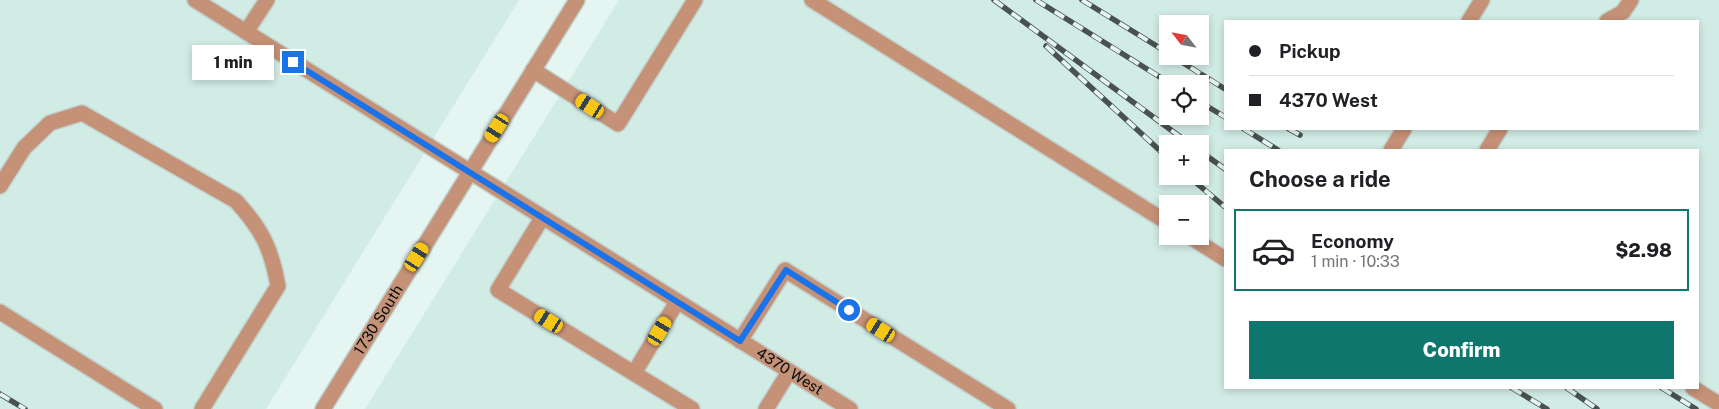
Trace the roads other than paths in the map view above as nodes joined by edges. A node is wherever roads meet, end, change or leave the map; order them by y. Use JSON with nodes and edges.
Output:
{"nodes":[{"id":1,"x":195,"y":0,"type":"edge"},
{"id":2,"x":267,"y":0,"type":"edge"},
{"id":3,"x":577,"y":0,"type":"edge"},
{"id":4,"x":695,"y":0,"type":"edge"},
{"id":5,"x":812,"y":0,"type":"edge"},
{"id":6,"x":1482,"y":0,"type":"edge"},
{"id":7,"x":1630,"y":0,"type":"edge"},
{"id":8,"x":1470,"y":20,"type":"edge"},
{"id":9,"x":1609,"y":20,"type":"edge"},
{"id":10,"x":246,"y":32,"type":"junction"},
{"id":11,"x":533,"y":70,"type":"junction"},
{"id":12,"x":1403,"y":130,"type":"edge"},
{"id":13,"x":1499,"y":130,"type":"edge"},
{"id":14,"x":1392,"y":149,"type":"edge"},
{"id":15,"x":1488,"y":149,"type":"edge"},
{"id":16,"x":469,"y":173,"type":"junction"},
{"id":17,"x":0,"y":186,"type":"edge"},
{"id":18,"x":1159,"y":217,"type":"edge"},
{"id":19,"x":542,"y":218,"type":"junction"},
{"id":20,"x":1203,"y":245,"type":"edge"},
{"id":21,"x":1224,"y":258,"type":"edge"},
{"id":22,"x":677,"y":302,"type":"junction"},
{"id":23,"x":0,"y":312,"type":"edge"},
{"id":24,"x":740,"y":341,"type":"junction"},
{"id":25,"x":789,"y":372,"type":"junction"},
{"id":26,"x":634,"y":373,"type":"junction"},
{"id":27,"x":1695,"y":389,"type":"edge"},
{"id":28,"x":1719,"y":404,"type":"edge"},
{"id":29,"x":155,"y":409,"type":"edge"},
{"id":30,"x":202,"y":409,"type":"edge"},
{"id":31,"x":323,"y":409,"type":"edge"},
{"id":32,"x":692,"y":409,"type":"edge"},
{"id":33,"x":766,"y":409,"type":"edge"},
{"id":34,"x":850,"y":409,"type":"edge"},
{"id":35,"x":1008,"y":409,"type":"edge"}],
"edges":[{"from":1,"to":10,"type":"street","name":"4370 West"},
{"from":2,"to":10,"type":"street"},
{"from":3,"to":11,"type":"street","name":"1730 South"},
{"from":4,"to":11,"type":"street"},
{"from":5,"to":18,"type":"street"},
{"from":6,"to":8,"type":"street"},
{"from":7,"to":9,"type":"street"},
{"from":10,"to":16,"type":"street","name":"4370 West"},
{"from":11,"to":16,"type":"street","name":"1730 South"},
{"from":12,"to":14,"type":"street"},
{"from":13,"to":15,"type":"street"},
{"from":16,"to":19,"type":"street","name":"4370 West"},
{"from":16,"to":31,"type":"street","name":"1730 South"},
{"from":17,"to":30,"type":"street"},
{"from":19,"to":22,"type":"street","name":"4370 West"},
{"from":19,"to":26,"type":"street"},
{"from":20,"to":21,"type":"street"},
{"from":22,"to":24,"type":"street","name":"4370 West"},
{"from":22,"to":26,"type":"street"},
{"from":23,"to":29,"type":"street"},
{"from":24,"to":25,"type":"street","name":"4370 West"},
{"from":24,"to":35,"type":"street"},
{"from":25,"to":33,"type":"street"},
{"from":25,"to":34,"type":"street","name":"4370 West"},
{"from":26,"to":32,"type":"street"},
{"from":27,"to":28,"type":"street"}]}
